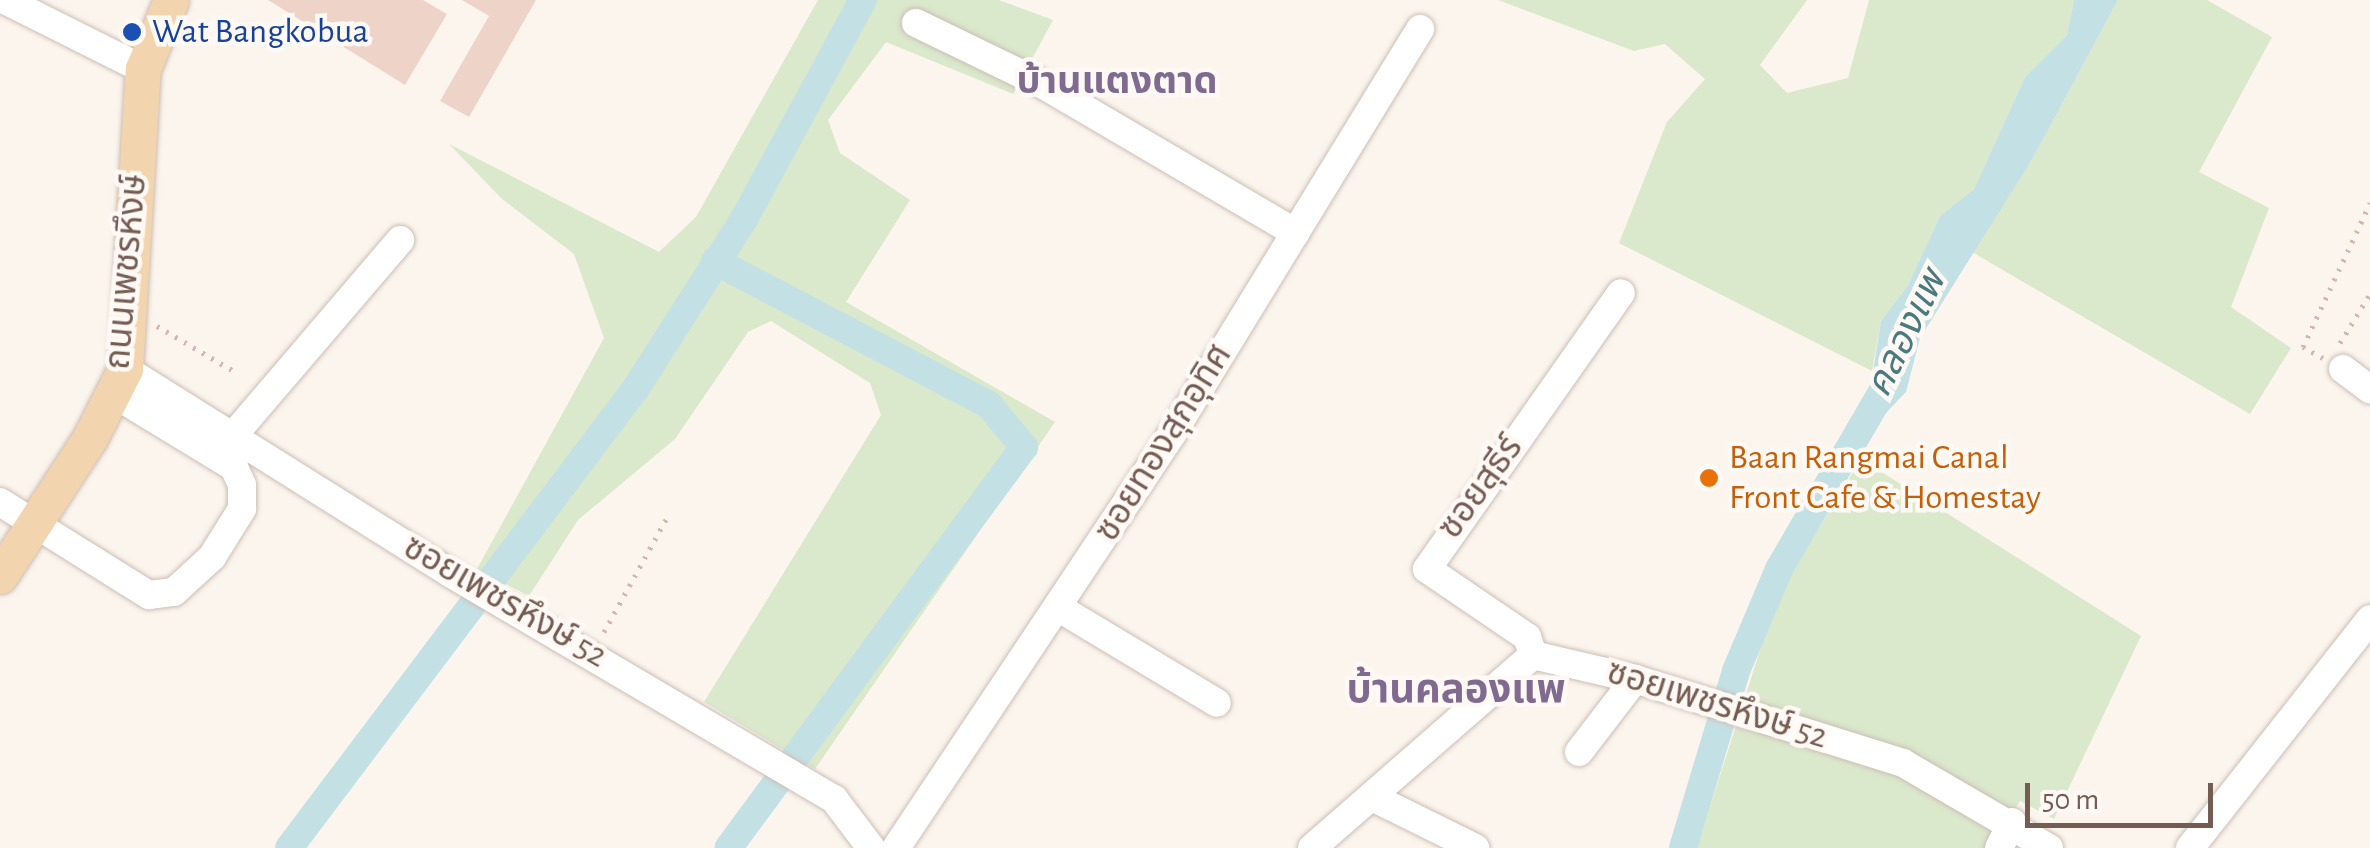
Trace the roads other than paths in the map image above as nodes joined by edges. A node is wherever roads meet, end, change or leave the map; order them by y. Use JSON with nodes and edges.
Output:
{"nodes":[{"id":1,"x":5,"y":0,"type":"edge"},
{"id":2,"x":171,"y":0,"type":"edge"},
{"id":3,"x":916,"y":23,"type":"dead end"},
{"id":4,"x":1420,"y":29,"type":"dead end"},
{"id":5,"x":142,"y":69,"type":"junction"},
{"id":6,"x":1296,"y":232,"type":"junction"},
{"id":7,"x":400,"y":240,"type":"dead end"},
{"id":8,"x":1620,"y":294,"type":"dead end"},
{"id":9,"x":2343,"y":370,"type":"road end"},
{"id":10,"x":120,"y":382,"type":"junction"},
{"id":11,"x":2370,"y":389,"type":"edge"},
{"id":12,"x":232,"y":437,"type":"junction"},
{"id":13,"x":0,"y":502,"type":"edge"},
{"id":14,"x":34,"y":524,"type":"junction"},
{"id":15,"x":0,"y":576,"type":"edge"},
{"id":16,"x":1059,"y":608,"type":"junction"},
{"id":17,"x":2370,"y":619,"type":"edge"},
{"id":18,"x":1533,"y":655,"type":"junction"},
{"id":19,"x":1635,"y":678,"type":"junction"},
{"id":20,"x":1217,"y":703,"type":"dead end"},
{"id":21,"x":1578,"y":752,"type":"dead end"},
{"id":22,"x":1374,"y":798,"type":"junction"},
{"id":23,"x":2012,"y":822,"type":"junction"},
{"id":24,"x":871,"y":848,"type":"edge"},
{"id":25,"x":896,"y":848,"type":"edge"},
{"id":26,"x":1312,"y":848,"type":"edge"},
{"id":27,"x":1474,"y":848,"type":"edge"},
{"id":28,"x":1999,"y":848,"type":"edge"},
{"id":29,"x":2049,"y":848,"type":"edge"},
{"id":30,"x":2190,"y":848,"type":"edge"}],
"edges":[{"from":1,"to":5,"type":"street"},
{"from":2,"to":5,"type":"main road","name":"ถนนเพชรหึงษ์"},
{"from":3,"to":6,"type":"street"},
{"from":4,"to":6,"type":"street","name":"ซอยทองสุกอุทิศ"},
{"from":5,"to":10,"type":"main road","name":"ถนนเพชรหึงษ์"},
{"from":6,"to":16,"type":"street","name":"ซอยทองสุกอุทิศ"},
{"from":7,"to":12,"type":"street"},
{"from":8,"to":18,"type":"street","name":"ซอยสุธีร์"},
{"from":9,"to":11,"type":"street"},
{"from":10,"to":12,"type":"street","name":"ซอยเพชรหึงษ์ 52"},
{"from":10,"to":14,"type":"main road","name":"ถนนเพชรหึงษ์"},
{"from":10,"to":14,"type":"street"},
{"from":12,"to":24,"type":"street","name":"ซอยเพชรหึงษ์ 52"},
{"from":13,"to":14,"type":"street"},
{"from":14,"to":15,"type":"main road","name":"ถนนเพชรหึงษ์"},
{"from":16,"to":20,"type":"street"},
{"from":16,"to":25,"type":"street","name":"ซอยทองสุกอุทิศ"},
{"from":17,"to":30,"type":"street"},
{"from":18,"to":19,"type":"street","name":"ซอยเพชรหึงษ์ 52"},
{"from":18,"to":22,"type":"street"},
{"from":19,"to":21,"type":"street"},
{"from":19,"to":23,"type":"street","name":"ซอยเพชรหึงษ์ 52"},
{"from":22,"to":26,"type":"street"},
{"from":22,"to":27,"type":"street"},
{"from":23,"to":28,"type":"street"},
{"from":23,"to":29,"type":"street","name":"ซอยเพชรหึงษ์ 52"}]}
